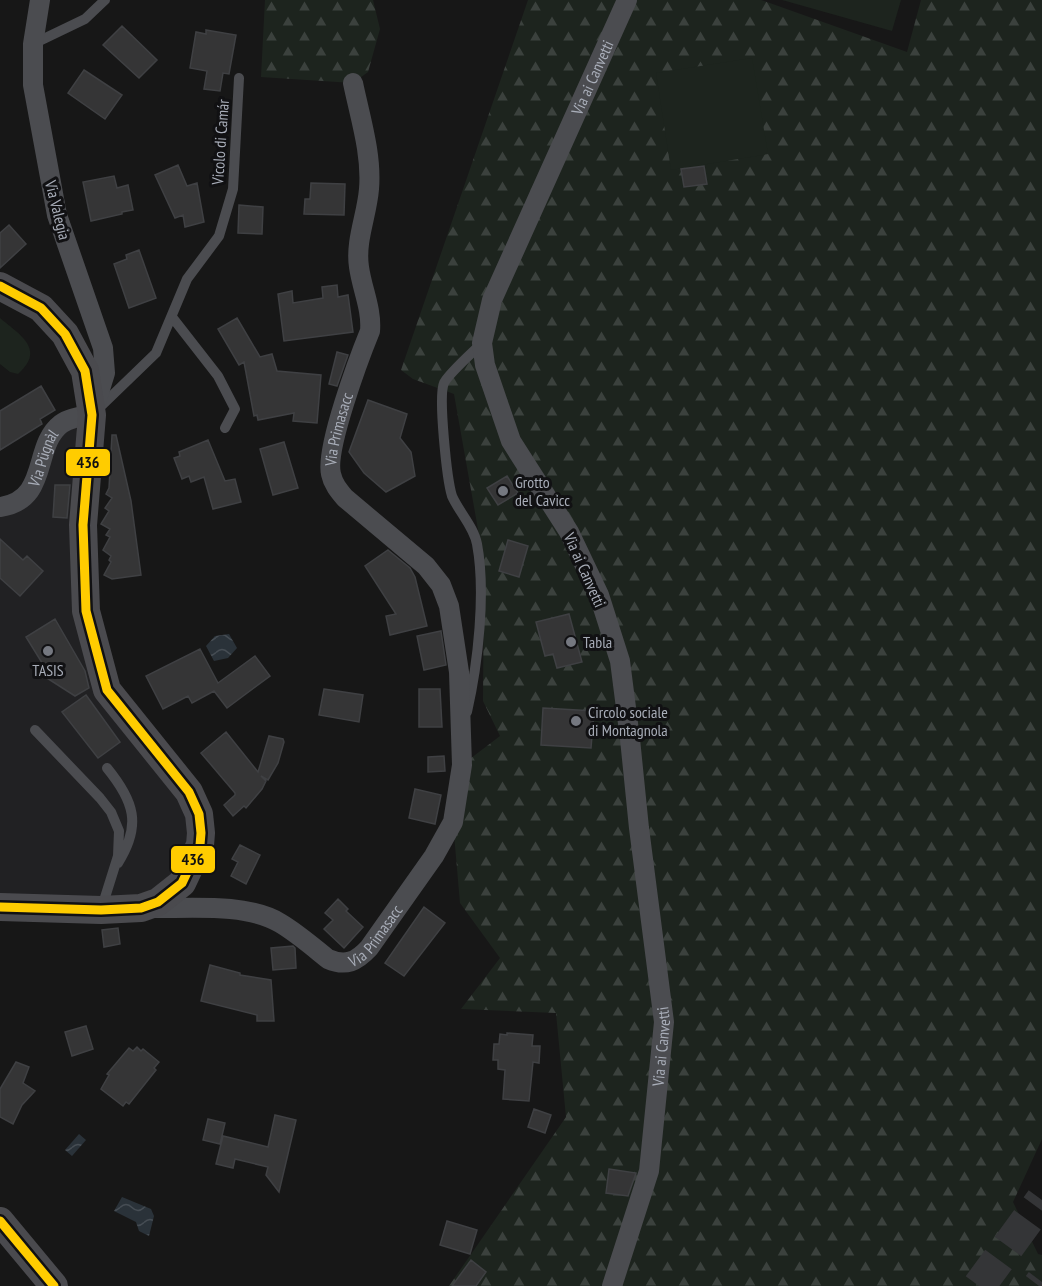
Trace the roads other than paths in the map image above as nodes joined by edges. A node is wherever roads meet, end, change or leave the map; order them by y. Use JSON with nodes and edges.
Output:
{"nodes":[{"id":1,"x":40,"y":0,"type":"edge"},
{"id":2,"x":105,"y":0,"type":"edge"},
{"id":3,"x":627,"y":0,"type":"edge"},
{"id":4,"x":33,"y":44,"type":"junction"},
{"id":5,"x":239,"y":78,"type":"dead end"},
{"id":6,"x":353,"y":84,"type":"dead end"},
{"id":7,"x":0,"y":286,"type":"edge"},
{"id":8,"x":172,"y":317,"type":"junction"},
{"id":9,"x":482,"y":343,"type":"junction"},
{"id":10,"x":92,"y":415,"type":"junction"},
{"id":11,"x":225,"y":428,"type":"dead end"},
{"id":12,"x":0,"y":507,"type":"edge"},
{"id":13,"x":35,"y":730,"type":"dead end"},
{"id":14,"x":462,"y":733,"type":"junction"},
{"id":15,"x":107,"y":768,"type":"dead end"},
{"id":16,"x":113,"y":871,"type":"junction"},
{"id":17,"x":0,"y":907,"type":"edge"},
{"id":18,"x":141,"y":908,"type":"junction"},
{"id":19,"x":100,"y":910,"type":"junction"},
{"id":20,"x":0,"y":1221,"type":"edge"},
{"id":21,"x":52,"y":1285,"type":"edge"},
{"id":22,"x":612,"y":1286,"type":"edge"}],
"edges":[{"from":1,"to":4,"type":"street","name":"Via Valegia"},
{"from":2,"to":4,"type":"lane"},
{"from":3,"to":9,"type":"street","name":"Via ai Canvetti"},
{"from":4,"to":10,"type":"street","name":"Via Valegia"},
{"from":5,"to":8,"type":"lane","name":"Vicolo di Camár"},
{"from":6,"to":14,"type":"street","name":"Via Primasacc"},
{"from":7,"to":10,"type":"street"},
{"from":8,"to":10,"type":"lane","name":"Vicolo di Camár"},
{"from":8,"to":11,"type":"lane"},
{"from":9,"to":14,"type":"lane","name":"Via Primasacc"},
{"from":9,"to":22,"type":"street","name":"Via ai Canvetti"},
{"from":10,"to":12,"type":"street","name":"Via Pügnàl"},
{"from":10,"to":18,"type":"street"},
{"from":13,"to":16,"type":"lane"},
{"from":14,"to":18,"type":"street","name":"Via Primasacc"},
{"from":15,"to":16,"type":"lane"},
{"from":16,"to":19,"type":"lane"},
{"from":17,"to":19,"type":"street"},
{"from":18,"to":19,"type":"street"},
{"from":20,"to":21,"type":"street"}]}
